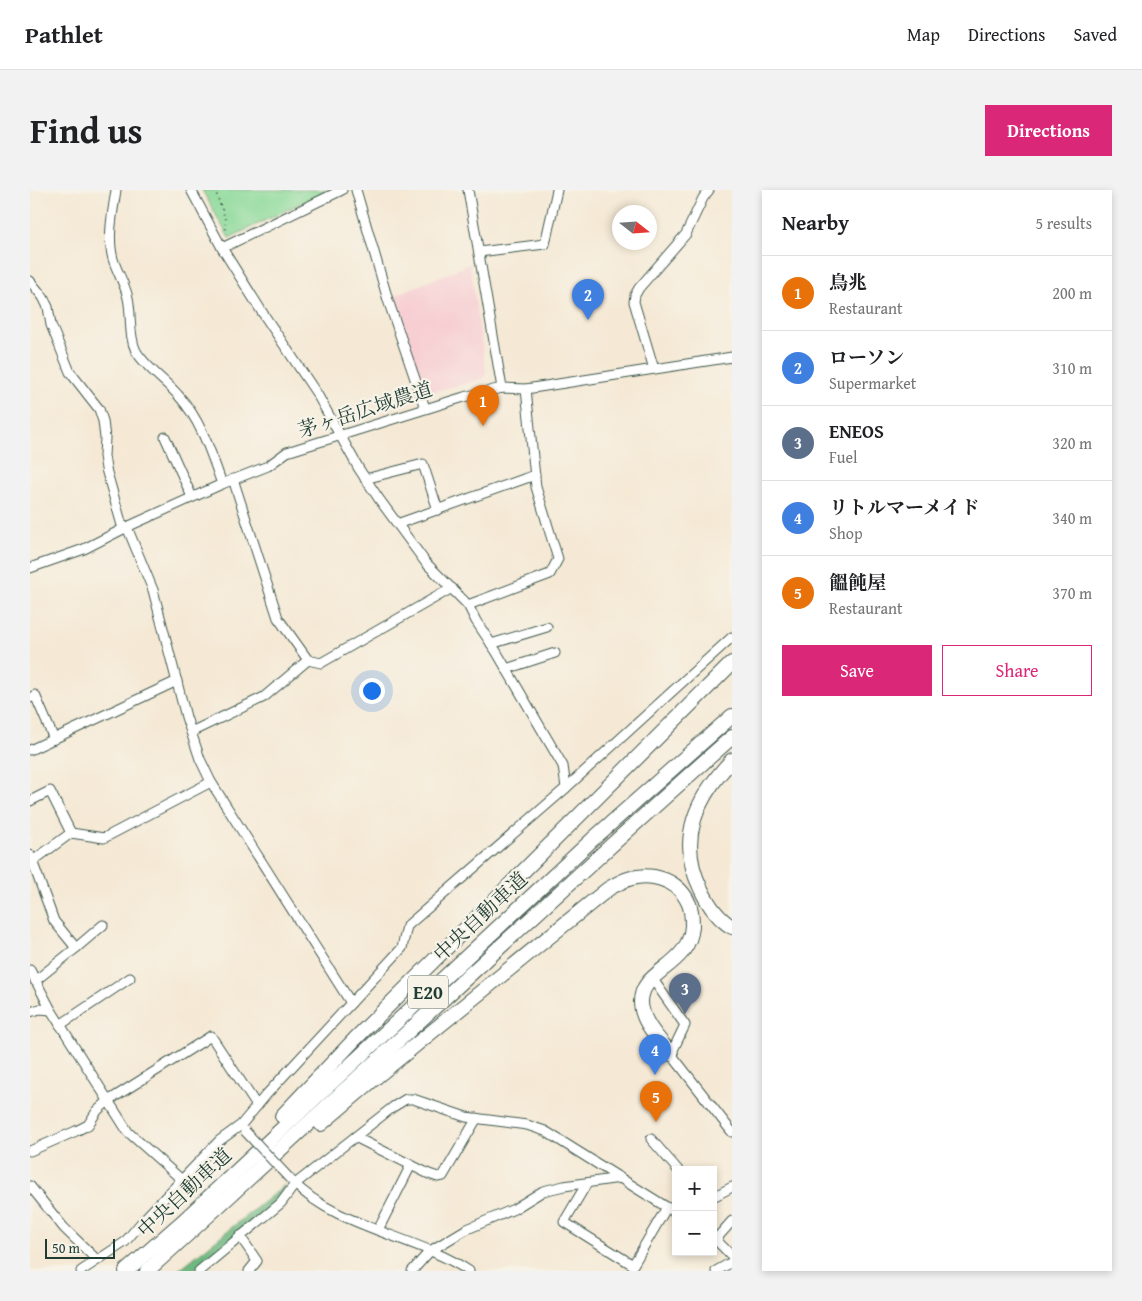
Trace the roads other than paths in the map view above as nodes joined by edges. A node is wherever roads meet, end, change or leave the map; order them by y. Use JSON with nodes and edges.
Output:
{"nodes":[{"id":1,"x":116,"y":190,"type":"edge"},
{"id":2,"x":191,"y":190,"type":"edge"},
{"id":3,"x":342,"y":190,"type":"edge"},
{"id":4,"x":356,"y":190,"type":"edge"},
{"id":5,"x":468,"y":190,"type":"edge"},
{"id":6,"x":557,"y":190,"type":"edge"},
{"id":7,"x":709,"y":190,"type":"edge"},
{"id":8,"x":222,"y":248,"type":"junction"},
{"id":9,"x":479,"y":252,"type":"junction"},
{"id":10,"x":30,"y":281,"type":"edge"},
{"id":11,"x":732,"y":357,"type":"edge"},
{"id":12,"x":654,"y":369,"type":"junction"},
{"id":13,"x":502,"y":388,"type":"junction"},
{"id":14,"x":526,"y":389,"type":"junction"},
{"id":15,"x":424,"y":408,"type":"junction"},
{"id":16,"x":341,"y":436,"type":"junction"},
{"id":17,"x":165,"y":437,"type":"dead end"},
{"id":18,"x":535,"y":475,"type":"junction"},
{"id":19,"x":233,"y":479,"type":"junction"},
{"id":20,"x":365,"y":479,"type":"junction"},
{"id":21,"x":222,"y":484,"type":"junction"},
{"id":22,"x":192,"y":497,"type":"junction"},
{"id":23,"x":438,"y":510,"type":"junction"},
{"id":24,"x":397,"y":524,"type":"junction"},
{"id":25,"x":125,"y":528,"type":"junction"},
{"id":26,"x":30,"y":568,"type":"edge"},
{"id":27,"x":452,"y":588,"type":"junction"},
{"id":28,"x":468,"y":605,"type":"junction"},
{"id":29,"x":546,"y":627,"type":"dead end"},
{"id":30,"x":732,"y":637,"type":"edge"},
{"id":31,"x":491,"y":644,"type":"junction"},
{"id":32,"x":555,"y":653,"type":"dead end"},
{"id":33,"x":308,"y":660,"type":"junction"},
{"id":34,"x":732,"y":663,"type":"edge"},
{"id":35,"x":506,"y":669,"type":"junction"},
{"id":36,"x":177,"y":681,"type":"junction"},
{"id":37,"x":30,"y":698,"type":"edge"},
{"id":38,"x":732,"y":716,"type":"edge"},
{"id":39,"x":191,"y":732,"type":"junction"},
{"id":40,"x":732,"y":737,"type":"edge"},
{"id":41,"x":54,"y":739,"type":"junction"},
{"id":42,"x":30,"y":750,"type":"edge"},
{"id":43,"x":732,"y":760,"type":"edge"},
{"id":44,"x":211,"y":782,"type":"junction"},
{"id":45,"x":566,"y":788,"type":"junction"},
{"id":46,"x":30,"y":801,"type":"edge"},
{"id":47,"x":71,"y":833,"type":"junction"},
{"id":48,"x":31,"y":860,"type":"edge"},
{"id":49,"x":103,"y":924,"type":"dead end"},
{"id":50,"x":732,"y":927,"type":"edge"},
{"id":51,"x":76,"y":948,"type":"junction"},
{"id":52,"x":30,"y":970,"type":"edge"},
{"id":53,"x":130,"y":978,"type":"dead end"},
{"id":54,"x":652,"y":978,"type":"junction"},
{"id":55,"x":35,"y":981,"type":"junction"},
{"id":56,"x":351,"y":1003,"type":"junction"},
{"id":57,"x":50,"y":1010,"type":"junction"},
{"id":58,"x":30,"y":1012,"type":"edge"},
{"id":59,"x":60,"y":1025,"type":"junction"},
{"id":60,"x":671,"y":1054,"type":"junction"},
{"id":61,"x":108,"y":1101,"type":"junction"},
{"id":62,"x":256,"y":1106,"type":"junction"},
{"id":63,"x":478,"y":1118,"type":"junction"},
{"id":64,"x":243,"y":1128,"type":"junction"},
{"id":65,"x":732,"y":1132,"type":"edge"},
{"id":66,"x":356,"y":1137,"type":"junction"},
{"id":67,"x":651,"y":1139,"type":"dead end"},
{"id":68,"x":30,"y":1151,"type":"edge"},
{"id":69,"x":411,"y":1165,"type":"junction"},
{"id":70,"x":675,"y":1166,"type":"edge"},
{"id":71,"x":620,"y":1178,"type":"junction"},
{"id":72,"x":182,"y":1180,"type":"junction"},
{"id":73,"x":293,"y":1182,"type":"junction"},
{"id":74,"x":587,"y":1183,"type":"junction"},
{"id":75,"x":30,"y":1186,"type":"edge"},
{"id":76,"x":732,"y":1187,"type":"edge"},
{"id":77,"x":717,"y":1195,"type":"edge"},
{"id":78,"x":225,"y":1201,"type":"junction"},
{"id":79,"x":667,"y":1207,"type":"junction"},
{"id":80,"x":673,"y":1211,"type":"edge"},
{"id":81,"x":732,"y":1220,"type":"edge"},
{"id":82,"x":182,"y":1222,"type":"junction"},
{"id":83,"x":378,"y":1230,"type":"junction"},
{"id":84,"x":717,"y":1235,"type":"edge"},
{"id":85,"x":240,"y":1236,"type":"junction"},
{"id":86,"x":717,"y":1241,"type":"edge"},
{"id":87,"x":430,"y":1251,"type":"junction"},
{"id":88,"x":732,"y":1256,"type":"edge"},
{"id":89,"x":97,"y":1260,"type":"junction"},
{"id":90,"x":732,"y":1262,"type":"edge"},
{"id":91,"x":81,"y":1271,"type":"edge"},
{"id":92,"x":126,"y":1271,"type":"edge"},
{"id":93,"x":147,"y":1271,"type":"edge"},
{"id":94,"x":198,"y":1271,"type":"edge"},
{"id":95,"x":249,"y":1271,"type":"edge"},
{"id":96,"x":412,"y":1271,"type":"edge"},
{"id":97,"x":469,"y":1271,"type":"edge"},
{"id":98,"x":716,"y":1271,"type":"edge"}],
"edges":[{"from":1,"to":21,"type":"street"},
{"from":2,"to":8,"type":"street"},
{"from":3,"to":8,"type":"street"},
{"from":4,"to":15,"type":"street"},
{"from":5,"to":9,"type":"street"},
{"from":6,"to":9,"type":"street"},
{"from":7,"to":12,"type":"street"},
{"from":8,"to":16,"type":"street"},
{"from":9,"to":13,"type":"street"},
{"from":10,"to":25,"type":"street"},
{"from":11,"to":12,"type":"street","name":"茅ヶ岳広域農道"},
{"from":12,"to":14,"type":"street","name":"茅ヶ岳広域農道"},
{"from":13,"to":14,"type":"street","name":"茅ヶ岳広域農道"},
{"from":13,"to":15,"type":"street","name":"茅ヶ岳広域農道"},
{"from":14,"to":18,"type":"street"},
{"from":15,"to":16,"type":"street","name":"茅ヶ岳広域農道"},
{"from":16,"to":19,"type":"street","name":"茅ヶ岳広域農道"},
{"from":16,"to":20,"type":"street"},
{"from":17,"to":22,"type":"street"},
{"from":18,"to":23,"type":"street"},
{"from":18,"to":28,"type":"street"},
{"from":19,"to":21,"type":"street","name":"茅ヶ岳広域農道"},
{"from":19,"to":33,"type":"street"},
{"from":20,"to":23,"type":"street"},
{"from":20,"to":24,"type":"street"},
{"from":21,"to":22,"type":"street","name":"茅ヶ岳広域農道"},
{"from":22,"to":25,"type":"street","name":"茅ヶ岳広域農道"},
{"from":23,"to":24,"type":"street"},
{"from":24,"to":27,"type":"street"},
{"from":25,"to":26,"type":"street","name":"茅ヶ岳広域農道"},
{"from":25,"to":36,"type":"street"},
{"from":27,"to":28,"type":"street"},
{"from":27,"to":33,"type":"street"},
{"from":28,"to":31,"type":"street"},
{"from":29,"to":31,"type":"street"},
{"from":30,"to":45,"type":"street"},
{"from":31,"to":35,"type":"street"},
{"from":32,"to":35,"type":"street"},
{"from":33,"to":39,"type":"street"},
{"from":34,"to":82,"type":"highway"},
{"from":35,"to":45,"type":"street"},
{"from":36,"to":39,"type":"street"},
{"from":36,"to":41,"type":"street"},
{"from":37,"to":41,"type":"street"},
{"from":38,"to":82,"type":"highway","name":"中央自動車道","number":"E20"},
{"from":39,"to":44,"type":"street"},
{"from":40,"to":78,"type":"highway","name":"中央自動車道","number":"E20"},
{"from":41,"to":42,"type":"street"},
{"from":43,"to":50,"type":"highway"},
{"from":44,"to":47,"type":"street"},
{"from":44,"to":56,"type":"street"},
{"from":45,"to":56,"type":"street"},
{"from":46,"to":47,"type":"street"},
{"from":47,"to":48,"type":"street"},
{"from":48,"to":51,"type":"street"},
{"from":49,"to":51,"type":"street"},
{"from":51,"to":55,"type":"street"},
{"from":52,"to":55,"type":"street"},
{"from":53,"to":59,"type":"street"},
{"from":54,"to":60,"type":"highway"},
{"from":54,"to":60,"type":"street"},
{"from":54,"to":78,"type":"highway"},
{"from":55,"to":57,"type":"street"},
{"from":56,"to":62,"type":"street"},
{"from":57,"to":58,"type":"street"},
{"from":57,"to":59,"type":"street"},
{"from":59,"to":61,"type":"street"},
{"from":60,"to":65,"type":"street"},
{"from":61,"to":62,"type":"street"},
{"from":61,"to":68,"type":"street"},
{"from":61,"to":72,"type":"street"},
{"from":62,"to":64,"type":"street"},
{"from":63,"to":66,"type":"street"},
{"from":63,"to":69,"type":"street"},
{"from":63,"to":71,"type":"street"},
{"from":64,"to":72,"type":"street"},
{"from":64,"to":73,"type":"street","bridge":true},
{"from":66,"to":69,"type":"street"},
{"from":66,"to":73,"type":"street"},
{"from":67,"to":70,"type":"street"},
{"from":69,"to":83,"type":"street"},
{"from":71,"to":74,"type":"street"},
{"from":71,"to":79,"type":"street"},
{"from":72,"to":89,"type":"street"},
{"from":73,"to":83,"type":"street"},
{"from":73,"to":85,"type":"street"},
{"from":74,"to":79,"type":"street"},
{"from":74,"to":87,"type":"street"},
{"from":75,"to":89,"type":"street"},
{"from":76,"to":77,"type":"street"},
{"from":78,"to":93,"type":"highway","name":"中央自動車道","number":"E20"},
{"from":79,"to":80,"type":"street"},
{"from":81,"to":84,"type":"street"},
{"from":82,"to":92,"type":"highway","name":"中央自動車道","number":"E20"},
{"from":83,"to":87,"type":"street"},
{"from":85,"to":94,"type":"street"},
{"from":85,"to":95,"type":"street"},
{"from":86,"to":88,"type":"street"},
{"from":87,"to":96,"type":"street"},
{"from":87,"to":97,"type":"street"},
{"from":89,"to":91,"type":"street"},
{"from":90,"to":98,"type":"street"}]}
